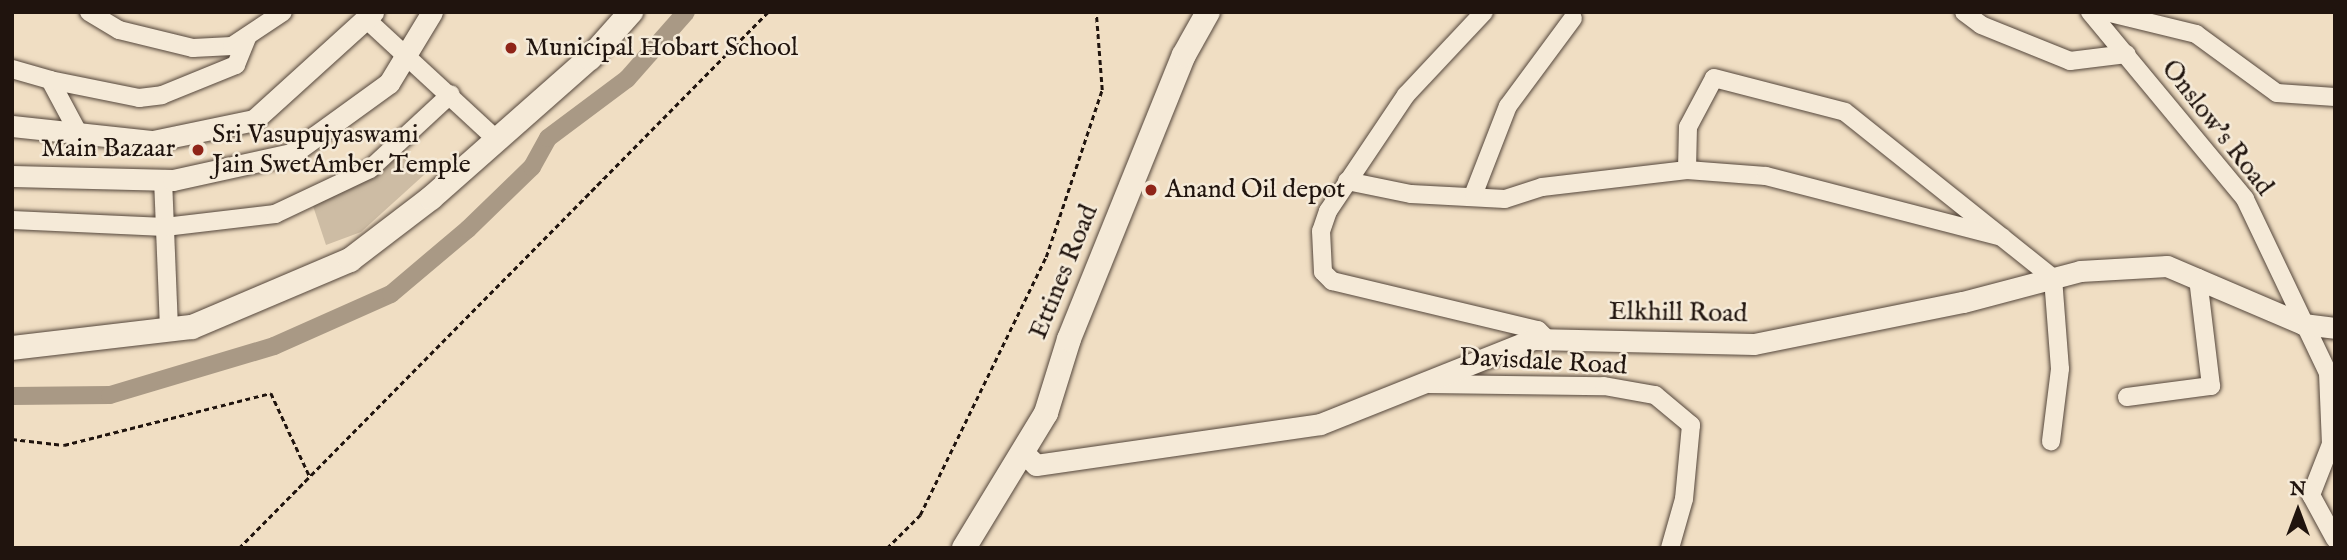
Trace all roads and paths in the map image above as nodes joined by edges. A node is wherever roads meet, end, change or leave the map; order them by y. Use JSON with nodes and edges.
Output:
{"nodes":[{"id":1,"x":89,"y":12,"type":"edge"},
{"id":2,"x":283,"y":12,"type":"edge"},
{"id":3,"x":432,"y":12,"type":"edge"},
{"id":4,"x":631,"y":12,"type":"edge"},
{"id":5,"x":768,"y":12,"type":"edge"},
{"id":6,"x":1096,"y":12,"type":"edge"},
{"id":7,"x":1208,"y":12,"type":"edge"},
{"id":8,"x":1484,"y":12,"type":"edge"},
{"id":9,"x":1964,"y":12,"type":"edge"},
{"id":10,"x":2090,"y":12,"type":"edge"},
{"id":11,"x":2106,"y":12,"type":"edge"},
{"id":12,"x":370,"y":15,"type":"edge"},
{"id":13,"x":1573,"y":18,"type":"dead end"},
{"id":14,"x":248,"y":36,"type":"junction"},
{"id":15,"x":408,"y":52,"type":"junction"},
{"id":16,"x":2127,"y":54,"type":"junction"},
{"id":17,"x":12,"y":69,"type":"edge"},
{"id":18,"x":50,"y":80,"type":"junction"},
{"id":19,"x":451,"y":94,"type":"junction"},
{"id":20,"x":2335,"y":97,"type":"edge"},
{"id":21,"x":12,"y":126,"type":"edge"},
{"id":22,"x":80,"y":136,"type":"junction"},
{"id":23,"x":497,"y":140,"type":"junction"},
{"id":24,"x":1687,"y":170,"type":"junction"},
{"id":25,"x":12,"y":176,"type":"edge"},
{"id":26,"x":163,"y":179,"type":"junction"},
{"id":27,"x":1347,"y":181,"type":"junction"},
{"id":28,"x":1474,"y":193,"type":"junction"},
{"id":29,"x":12,"y":220,"type":"edge"},
{"id":30,"x":165,"y":227,"type":"junction"},
{"id":31,"x":2002,"y":237,"type":"junction"},
{"id":32,"x":2053,"y":278,"type":"junction"},
{"id":33,"x":2198,"y":278,"type":"junction"},
{"id":34,"x":2303,"y":324,"type":"junction"},
{"id":35,"x":2335,"y":328,"type":"edge"},
{"id":36,"x":169,"y":331,"type":"junction"},
{"id":37,"x":1547,"y":339,"type":"junction"},
{"id":38,"x":12,"y":348,"type":"edge"},
{"id":39,"x":1424,"y":384,"type":"junction"},
{"id":40,"x":2127,"y":397,"type":"dead end"},
{"id":41,"x":12,"y":439,"type":"edge"},
{"id":42,"x":2051,"y":440,"type":"dead end"},
{"id":43,"x":1024,"y":453,"type":"junction"},
{"id":44,"x":310,"y":477,"type":"junction"},
{"id":45,"x":2335,"y":539,"type":"edge"},
{"id":46,"x":239,"y":548,"type":"edge"},
{"id":47,"x":887,"y":548,"type":"edge"},
{"id":48,"x":964,"y":548,"type":"edge"},
{"id":49,"x":1670,"y":548,"type":"edge"}],
"edges":[{"from":1,"to":14,"type":"street"},
{"from":2,"to":14,"type":"street"},
{"from":3,"to":15,"type":"street","name":"Main Bazaar"},
{"from":4,"to":23,"type":"main road"},
{"from":5,"to":44,"type":"path"},
{"from":6,"to":47,"type":"path"},
{"from":7,"to":43,"type":"main road","name":"Ettines Road"},
{"from":8,"to":27,"type":"street"},
{"from":9,"to":16,"type":"street"},
{"from":10,"to":16,"type":"street","name":"Onslow's Road"},
{"from":11,"to":20,"type":"street"},
{"from":12,"to":15,"type":"street"},
{"from":12,"to":22,"type":"street"},
{"from":13,"to":28,"type":"street"},
{"from":14,"to":18,"type":"street"},
{"from":15,"to":19,"type":"street"},
{"from":15,"to":26,"type":"street","name":"Main Bazaar"},
{"from":16,"to":34,"type":"street","name":"Onslow's Road"},
{"from":17,"to":18,"type":"street"},
{"from":18,"to":22,"type":"street"},
{"from":19,"to":23,"type":"street"},
{"from":19,"to":30,"type":"street"},
{"from":21,"to":22,"type":"street"},
{"from":23,"to":36,"type":"main road"},
{"from":24,"to":28,"type":"street"},
{"from":24,"to":31,"type":"street"},
{"from":24,"to":31,"type":"street"},
{"from":25,"to":26,"type":"street","name":"Main Bazaar"},
{"from":26,"to":30,"type":"street"},
{"from":27,"to":28,"type":"street"},
{"from":27,"to":37,"type":"street"},
{"from":29,"to":30,"type":"street"},
{"from":30,"to":36,"type":"street"},
{"from":31,"to":32,"type":"street"},
{"from":32,"to":33,"type":"street","name":"Elkhill Road"},
{"from":32,"to":37,"type":"street","name":"Elkhill Road"},
{"from":32,"to":42,"type":"street"},
{"from":33,"to":34,"type":"street","name":"Elkhill Road"},
{"from":33,"to":40,"type":"street"},
{"from":34,"to":35,"type":"street","name":"Elkhill Road"},
{"from":34,"to":45,"type":"street","name":"Onslow's Road"},
{"from":36,"to":38,"type":"main road"},
{"from":37,"to":39,"type":"street","name":"Elkhill Road"},
{"from":39,"to":43,"type":"street","name":"Elkhill Road"},
{"from":39,"to":49,"type":"street","name":"Davisdale Road"},
{"from":41,"to":44,"type":"path"},
{"from":43,"to":48,"type":"main road","name":"Ettines Road"},
{"from":44,"to":46,"type":"path"}]}
